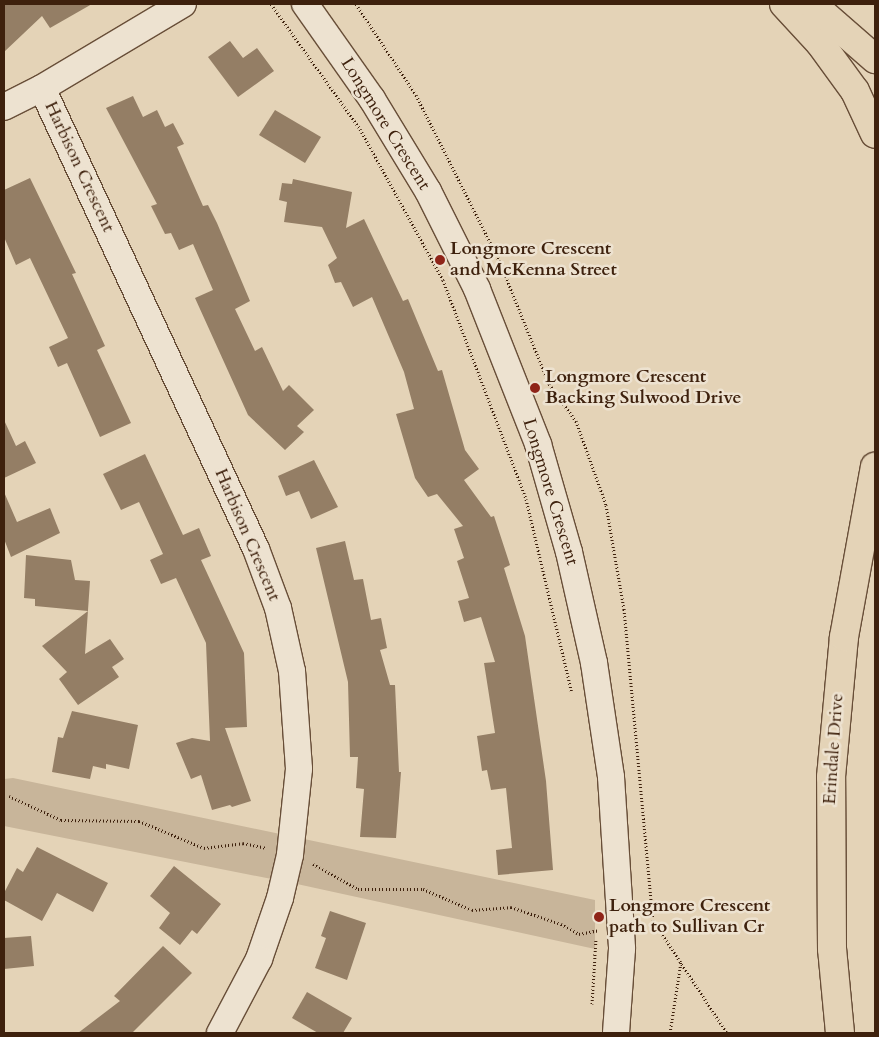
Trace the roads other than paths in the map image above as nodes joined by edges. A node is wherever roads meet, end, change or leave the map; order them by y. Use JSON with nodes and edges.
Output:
{"nodes":[{"id":1,"x":182,"y":4,"type":"edge"},
{"id":2,"x":305,"y":4,"type":"edge"},
{"id":3,"x":784,"y":4,"type":"edge"},
{"id":4,"x":812,"y":4,"type":"edge"},
{"id":5,"x":875,"y":59,"type":"edge"},
{"id":6,"x":42,"y":88,"type":"junction"},
{"id":7,"x":4,"y":107,"type":"edge"},
{"id":8,"x":875,"y":134,"type":"edge"},
{"id":9,"x":875,"y":467,"type":"edge"},
{"id":10,"x":220,"y":1033,"type":"edge"},
{"id":11,"x":616,"y":1033,"type":"edge"},
{"id":12,"x":840,"y":1033,"type":"edge"}],
"edges":[{"from":1,"to":6,"type":"street"},
{"from":2,"to":11,"type":"street","name":"Longmore Crescent"},
{"from":3,"to":8,"type":"main road"},
{"from":4,"to":5,"type":"main road"},
{"from":6,"to":7,"type":"street"},
{"from":6,"to":10,"type":"street","name":"Harbison Crescent"},
{"from":9,"to":12,"type":"main road","name":"Erindale Drive"}]}
